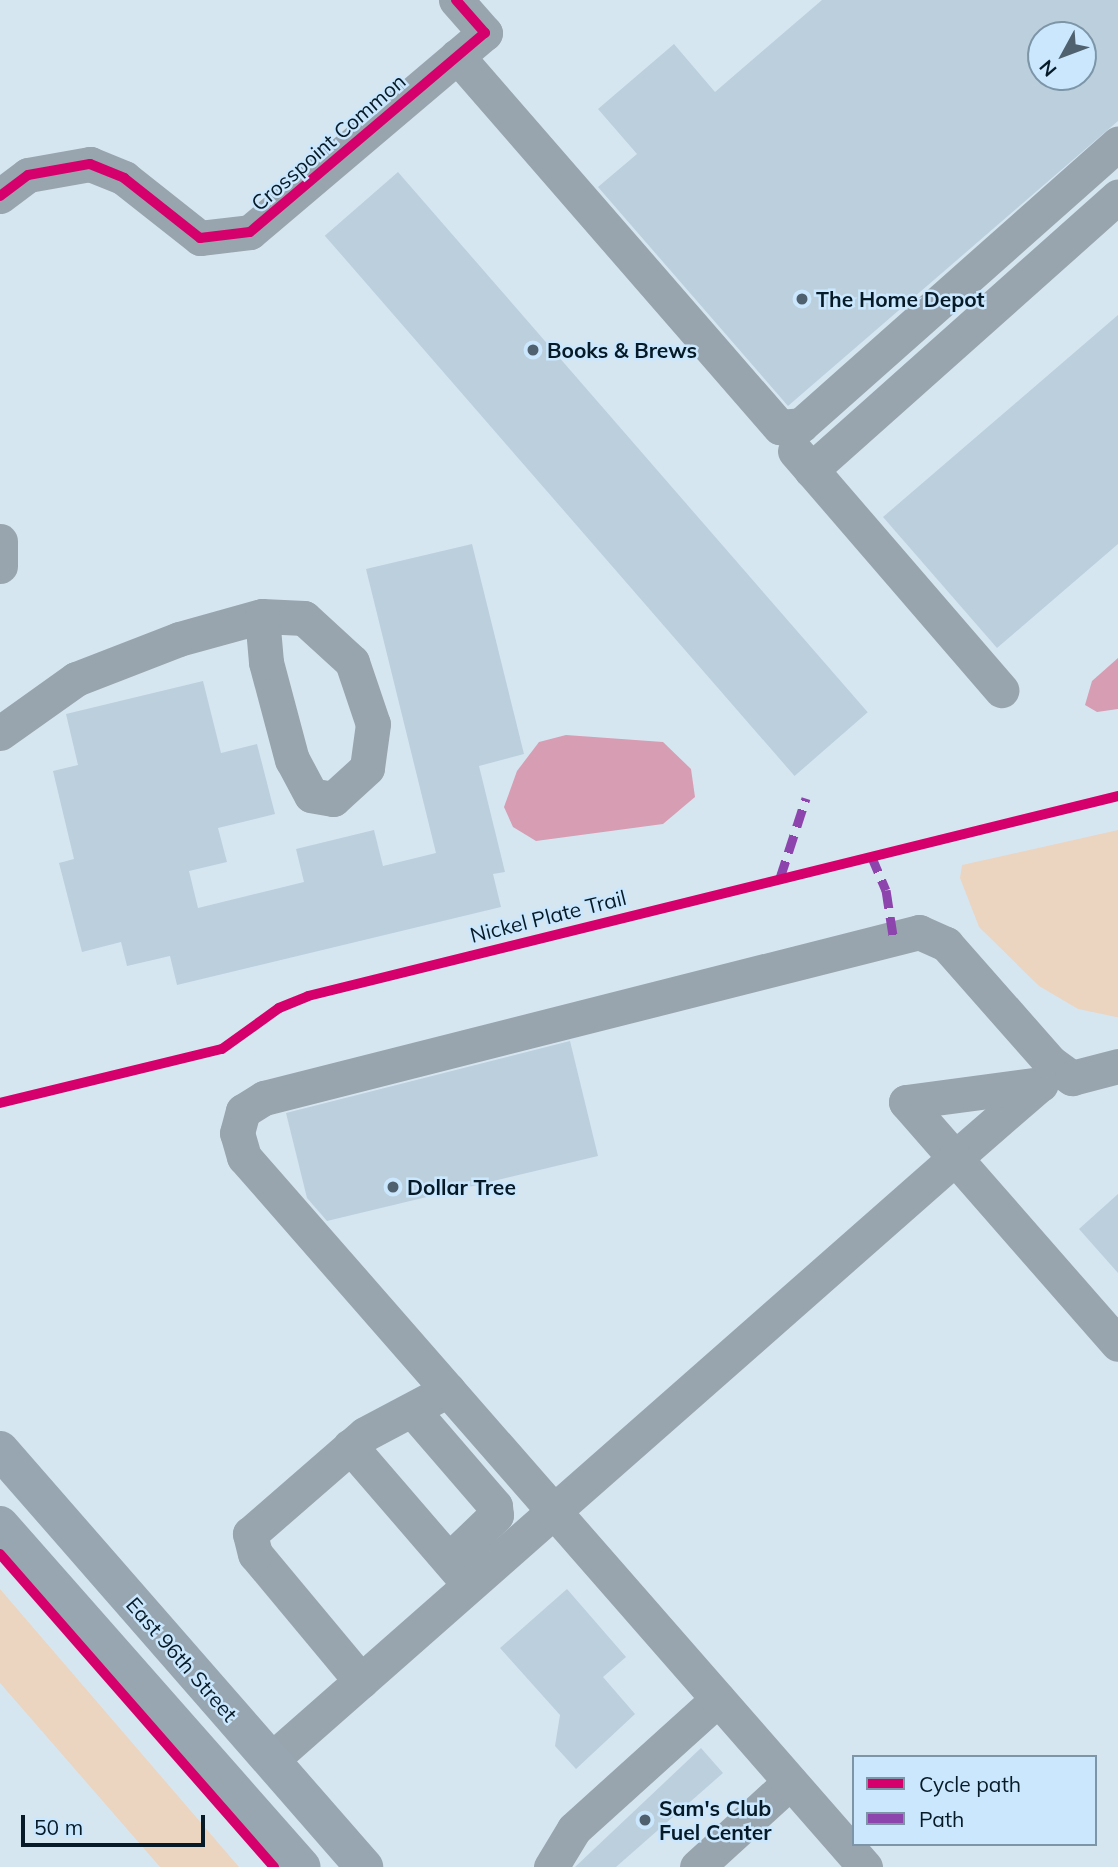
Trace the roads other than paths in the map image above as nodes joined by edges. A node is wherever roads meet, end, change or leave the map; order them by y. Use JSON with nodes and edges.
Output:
{"nodes":[{"id":1,"x":456,"y":0,"type":"edge"},
{"id":2,"x":457,"y":56,"type":"junction"},
{"id":3,"x":1118,"y":144,"type":"edge"},
{"id":4,"x":0,"y":196,"type":"edge"},
{"id":5,"x":1118,"y":196,"type":"edge"},
{"id":6,"x":798,"y":445,"type":"junction"},
{"id":7,"x":0,"y":541,"type":"edge"},
{"id":8,"x":0,"y":566,"type":"edge"},
{"id":9,"x":262,"y":616,"type":"junction"},
{"id":10,"x":1001,"y":690,"type":"dead end"},
{"id":11,"x":0,"y":733,"type":"edge"},
{"id":12,"x":1118,"y":1066,"type":"edge"},
{"id":13,"x":1056,"y":1081,"type":"junction"},
{"id":14,"x":955,"y":1158,"type":"junction"},
{"id":15,"x":1118,"y":1344,"type":"edge"},
{"id":16,"x":447,"y":1390,"type":"junction"},
{"id":17,"x":414,"y":1412,"type":"junction"},
{"id":18,"x":351,"y":1447,"type":"junction"},
{"id":19,"x":0,"y":1450,"type":"edge"},
{"id":20,"x":0,"y":1480,"type":"edge"},
{"id":21,"x":554,"y":1513,"type":"junction"},
{"id":22,"x":0,"y":1525,"type":"edge"},
{"id":23,"x":460,"y":1573,"type":"junction"},
{"id":24,"x":140,"y":1610,"type":"junction"},
{"id":25,"x":361,"y":1681,"type":"junction"},
{"id":26,"x":718,"y":1699,"type":"junction"},
{"id":27,"x":271,"y":1760,"type":"junction"},
{"id":28,"x":790,"y":1782,"type":"junction"},
{"id":29,"x":300,"y":1867,"type":"edge"},
{"id":30,"x":364,"y":1867,"type":"edge"},
{"id":31,"x":551,"y":1867,"type":"edge"},
{"id":32,"x":696,"y":1867,"type":"edge"},
{"id":33,"x":865,"y":1867,"type":"edge"}],
"edges":[{"from":1,"to":2,"type":"street","name":"Crosspoint Common"},
{"from":2,"to":4,"type":"street","name":"Crosspoint Common"},
{"from":2,"to":6,"type":"street"},
{"from":3,"to":6,"type":"street"},
{"from":5,"to":6,"type":"street"},
{"from":6,"to":10,"type":"street"},
{"from":7,"to":8,"type":"street"},
{"from":9,"to":9,"type":"street"},
{"from":9,"to":11,"type":"street"},
{"from":12,"to":13,"type":"street"},
{"from":13,"to":14,"type":"street"},
{"from":13,"to":14,"type":"street"},
{"from":13,"to":16,"type":"street"},
{"from":14,"to":15,"type":"street"},
{"from":14,"to":21,"type":"street"},
{"from":16,"to":17,"type":"street"},
{"from":16,"to":21,"type":"street"},
{"from":17,"to":18,"type":"street"},
{"from":17,"to":23,"type":"street"},
{"from":18,"to":23,"type":"street"},
{"from":18,"to":25,"type":"street"},
{"from":19,"to":24,"type":"main road","name":"East 96th Street"},
{"from":20,"to":24,"type":"main road"},
{"from":21,"to":23,"type":"street"},
{"from":21,"to":26,"type":"street"},
{"from":22,"to":29,"type":"main road"},
{"from":23,"to":25,"type":"street"},
{"from":24,"to":27,"type":"main road","name":"East 96th Street"},
{"from":25,"to":27,"type":"street"},
{"from":26,"to":28,"type":"street"},
{"from":26,"to":31,"type":"street"},
{"from":27,"to":30,"type":"main road","name":"East 96th Street"},
{"from":28,"to":32,"type":"street"},
{"from":28,"to":33,"type":"street"}]}
